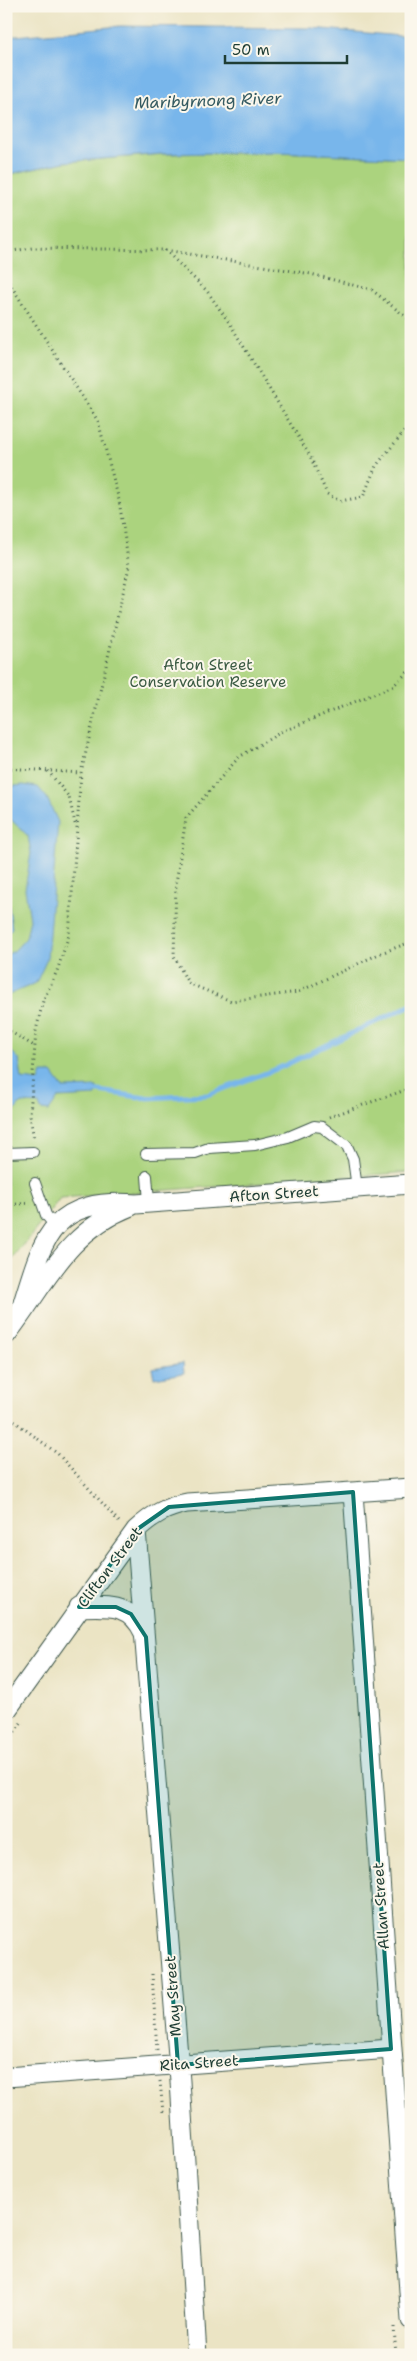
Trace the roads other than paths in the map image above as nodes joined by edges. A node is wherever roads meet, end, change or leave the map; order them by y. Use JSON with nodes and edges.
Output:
{"nodes":[{"id":1,"x":33,"y":1152,"type":"road end"},
{"id":2,"x":6,"y":1153,"type":"edge"},
{"id":3,"x":146,"y":1154,"type":"dead end"},
{"id":4,"x":147,"y":1176,"type":"dead end"},
{"id":5,"x":35,"y":1184,"type":"dead end"},
{"id":6,"x":411,"y":1184,"type":"edge"},
{"id":7,"x":357,"y":1188,"type":"junction"},
{"id":8,"x":143,"y":1203,"type":"junction"},
{"id":9,"x":55,"y":1226,"type":"junction"},
{"id":10,"x":19,"y":1316,"type":"junction"},
{"id":11,"x":6,"y":1335,"type":"edge"},
{"id":12,"x":411,"y":1488,"type":"edge"},
{"id":13,"x":353,"y":1492,"type":"junction"},
{"id":14,"x":129,"y":1527,"type":"junction"},
{"id":15,"x":79,"y":1607,"type":"junction"},
{"id":16,"x":146,"y":1636,"type":"junction"},
{"id":17,"x":6,"y":1711,"type":"edge"},
{"id":18,"x":391,"y":2049,"type":"junction"},
{"id":19,"x":179,"y":2073,"type":"junction"},
{"id":20,"x":6,"y":2077,"type":"edge"},
{"id":21,"x":402,"y":2322,"type":"edge"},
{"id":22,"x":197,"y":2355,"type":"edge"}],
"edges":[{"from":1,"to":2,"type":"lane"},
{"from":3,"to":7,"type":"lane"},
{"from":4,"to":8,"type":"lane"},
{"from":5,"to":9,"type":"lane"},
{"from":6,"to":7,"type":"street","name":"Afton Street"},
{"from":7,"to":8,"type":"street","name":"Afton Street"},
{"from":8,"to":9,"type":"street"},
{"from":8,"to":10,"type":"street"},
{"from":9,"to":10,"type":"street"},
{"from":10,"to":11,"type":"street"},
{"from":12,"to":13,"type":"street","name":"Clifton Street"},
{"from":13,"to":14,"type":"street","name":"Clifton Street"},
{"from":13,"to":18,"type":"street","name":"Allan Street"},
{"from":14,"to":15,"type":"street","name":"Clifton Street"},
{"from":14,"to":16,"type":"street","name":"May Street"},
{"from":15,"to":16,"type":"street"},
{"from":15,"to":17,"type":"street","name":"Clifton Street"},
{"from":16,"to":19,"type":"street","name":"May Street"},
{"from":18,"to":19,"type":"street","name":"Rita Street"},
{"from":18,"to":21,"type":"street","name":"Allan Street"},
{"from":19,"to":20,"type":"street","name":"Rita Street"},
{"from":19,"to":22,"type":"street","name":"May Street"}]}
